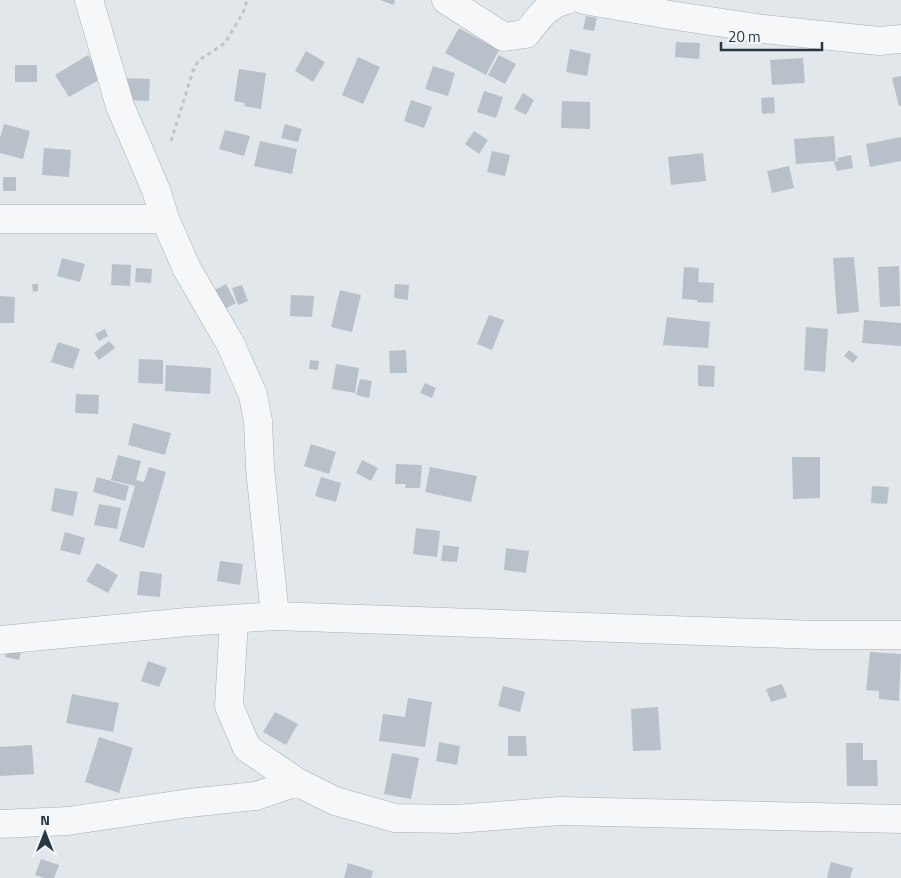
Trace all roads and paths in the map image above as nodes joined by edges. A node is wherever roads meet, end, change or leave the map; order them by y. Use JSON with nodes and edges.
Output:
{"nodes":[{"id":1,"x":89,"y":0,"type":"edge"},
{"id":2,"x":248,"y":0,"type":"edge"},
{"id":3,"x":446,"y":0,"type":"edge"},
{"id":4,"x":567,"y":0,"type":"edge"},
{"id":5,"x":584,"y":0,"type":"edge"},
{"id":6,"x":901,"y":39,"type":"edge"},
{"id":7,"x":170,"y":144,"type":"dead end"},
{"id":8,"x":0,"y":219,"type":"edge"},
{"id":9,"x":165,"y":219,"type":"junction"},
{"id":10,"x":275,"y":616,"type":"junction"},
{"id":11,"x":234,"y":619,"type":"junction"},
{"id":12,"x":901,"y":635,"type":"edge"},
{"id":13,"x":0,"y":640,"type":"edge"},
{"id":14,"x":297,"y":782,"type":"junction"},
{"id":15,"x":901,"y":819,"type":"edge"},
{"id":16,"x":0,"y":824,"type":"edge"}],
"edges":[{"from":1,"to":9,"type":"street"},
{"from":2,"to":7,"type":"path"},
{"from":3,"to":4,"type":"street"},
{"from":5,"to":6,"type":"street"},
{"from":8,"to":9,"type":"street"},
{"from":9,"to":10,"type":"street"},
{"from":10,"to":11,"type":"street"},
{"from":10,"to":12,"type":"street"},
{"from":11,"to":13,"type":"street"},
{"from":11,"to":14,"type":"street"},
{"from":14,"to":15,"type":"street"},
{"from":14,"to":16,"type":"street"}]}
